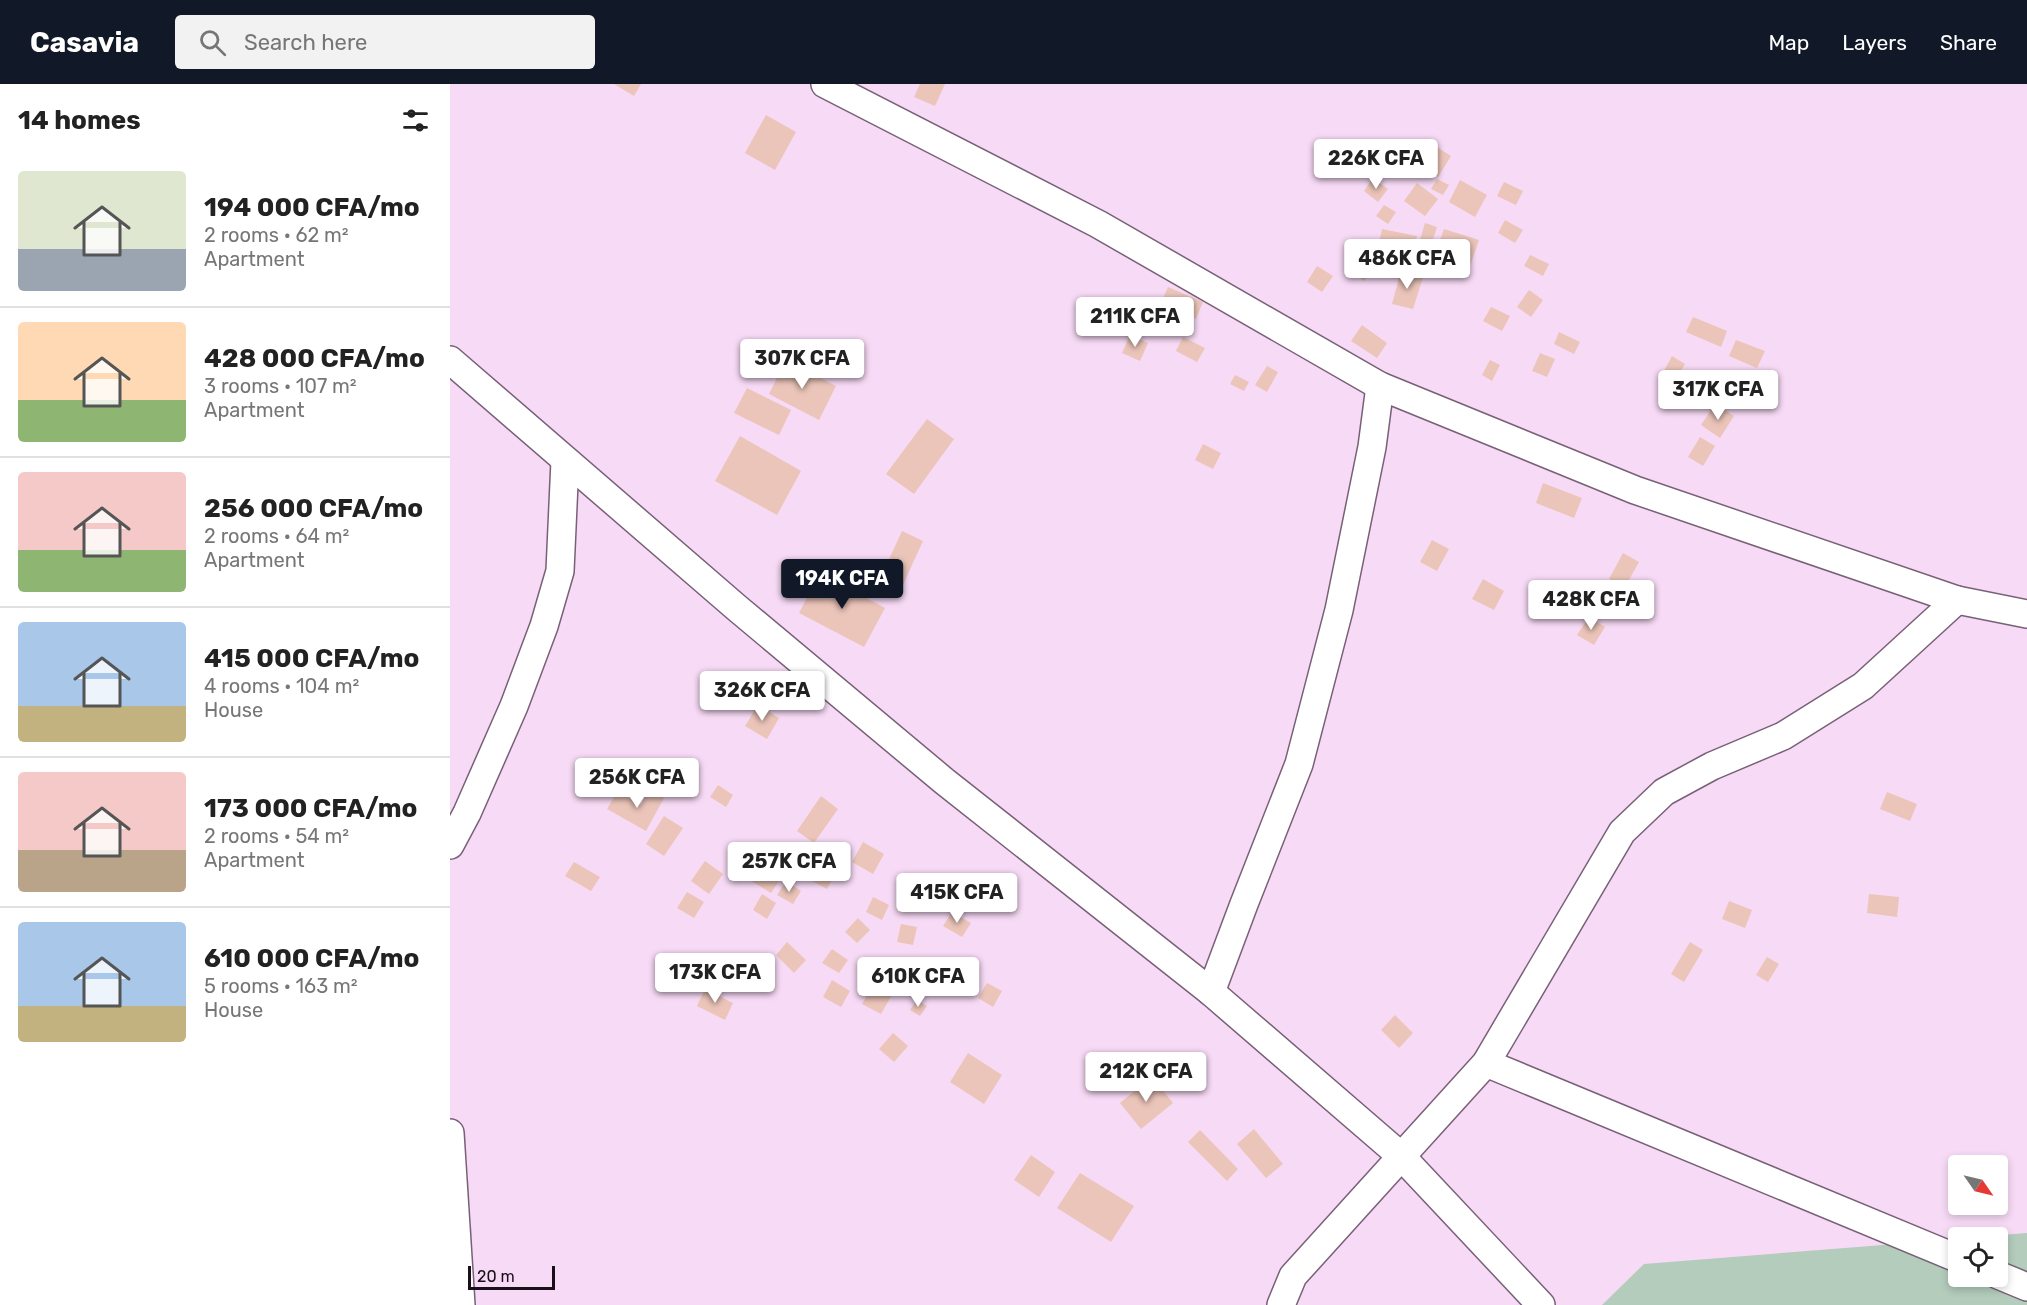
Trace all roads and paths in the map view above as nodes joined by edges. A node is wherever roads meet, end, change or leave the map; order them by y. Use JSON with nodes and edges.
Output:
{"nodes":[{"id":1,"x":825,"y":84,"type":"edge"},
{"id":2,"x":450,"y":360,"type":"edge"},
{"id":3,"x":1380,"y":386,"type":"junction"},
{"id":4,"x":565,"y":461,"type":"junction"},
{"id":5,"x":1957,"y":600,"type":"junction"},
{"id":6,"x":2027,"y":614,"type":"edge"},
{"id":7,"x":450,"y":844,"type":"edge"},
{"id":8,"x":1211,"y":992,"type":"junction"},
{"id":9,"x":1486,"y":1063,"type":"junction"},
{"id":10,"x":450,"y":1133,"type":"edge"},
{"id":11,"x":1401,"y":1156,"type":"junction"},
{"id":12,"x":1948,"y":1254,"type":"edge"},
{"id":13,"x":2008,"y":1279,"type":"edge"},
{"id":14,"x":2027,"y":1287,"type":"edge"},
{"id":15,"x":461,"y":1305,"type":"edge"},
{"id":16,"x":1281,"y":1305,"type":"edge"},
{"id":17,"x":1541,"y":1305,"type":"edge"}],
"edges":[{"from":1,"to":3,"type":"street"},
{"from":2,"to":4,"type":"street"},
{"from":3,"to":5,"type":"street"},
{"from":3,"to":8,"type":"street"},
{"from":4,"to":7,"type":"street"},
{"from":4,"to":8,"type":"street"},
{"from":5,"to":6,"type":"street"},
{"from":5,"to":9,"type":"street"},
{"from":8,"to":11,"type":"street"},
{"from":9,"to":11,"type":"street"},
{"from":9,"to":12,"type":"street"},
{"from":10,"to":15,"type":"street"},
{"from":11,"to":16,"type":"street"},
{"from":11,"to":17,"type":"street"},
{"from":13,"to":14,"type":"street"}]}
